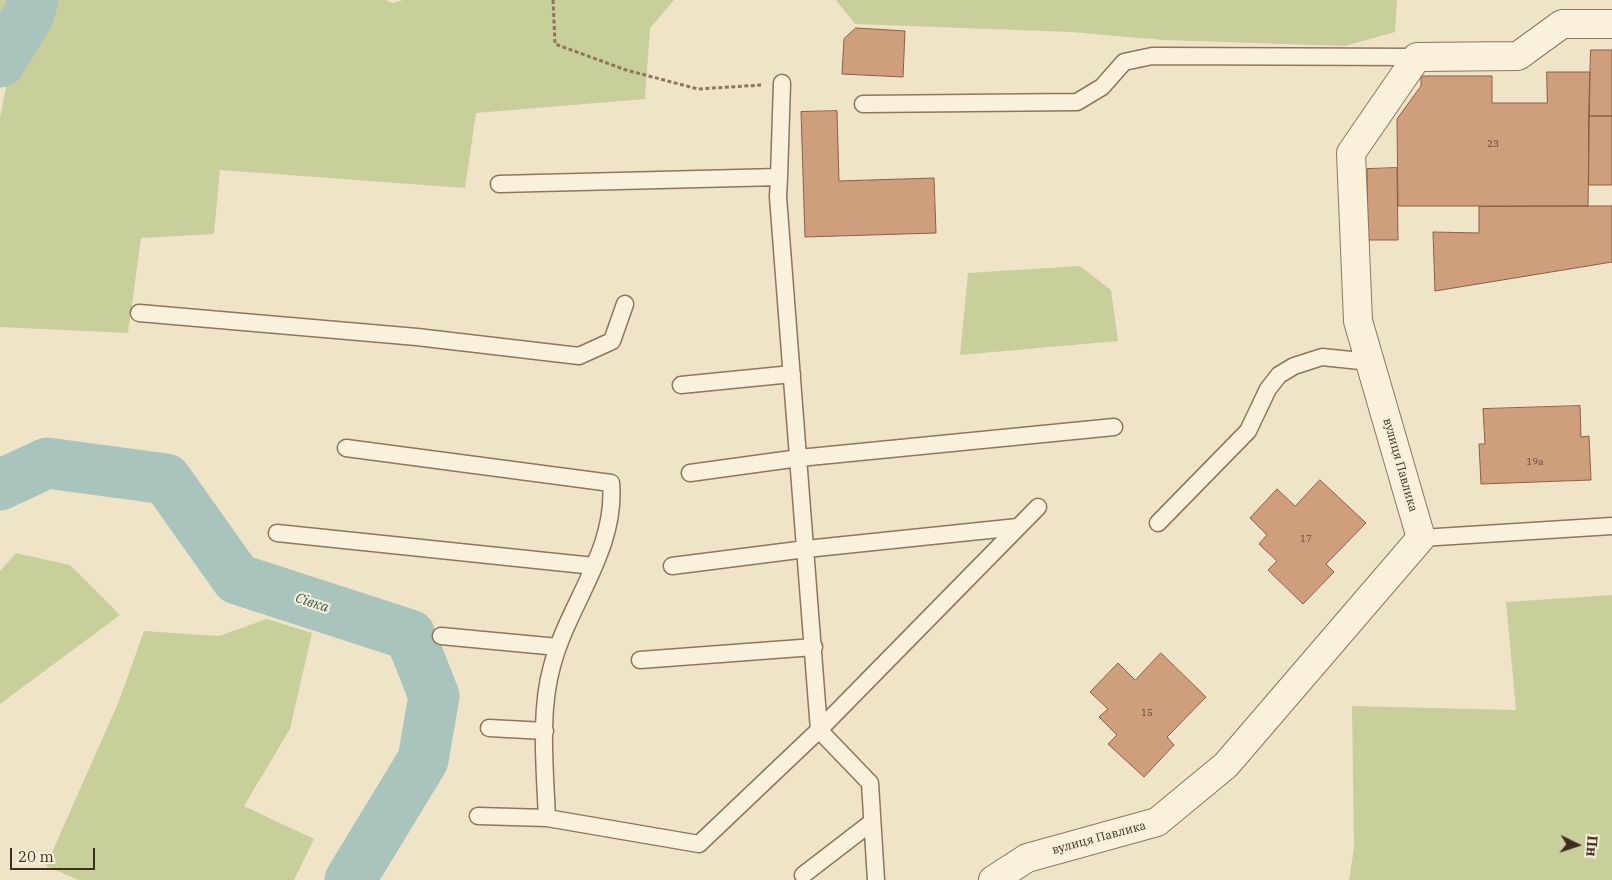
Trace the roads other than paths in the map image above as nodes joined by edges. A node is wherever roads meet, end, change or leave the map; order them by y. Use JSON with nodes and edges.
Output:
{"nodes":[{"id":1,"x":1612,"y":24,"type":"edge"},
{"id":2,"x":1417,"y":57,"type":"junction"},
{"id":3,"x":782,"y":83,"type":"road end"},
{"id":4,"x":863,"y":104,"type":"dead end"},
{"id":5,"x":779,"y":177,"type":"junction"},
{"id":6,"x":499,"y":184,"type":"dead end"},
{"id":7,"x":625,"y":304,"type":"dead end"},
{"id":8,"x":139,"y":313,"type":"dead end"},
{"id":9,"x":1370,"y":362,"type":"junction"},
{"id":10,"x":792,"y":374,"type":"junction"},
{"id":11,"x":681,"y":385,"type":"dead end"},
{"id":12,"x":1114,"y":426,"type":"dead end"},
{"id":13,"x":346,"y":448,"type":"dead end"},
{"id":14,"x":799,"y":458,"type":"junction"},
{"id":15,"x":690,"y":473,"type":"dead end"},
{"id":16,"x":1038,"y":507,"type":"dead end"},
{"id":17,"x":1158,"y":523,"type":"dead end"},
{"id":18,"x":1612,"y":526,"type":"edge"},
{"id":19,"x":1018,"y":527,"type":"junction"},
{"id":20,"x":277,"y":532,"type":"dead end"},
{"id":21,"x":1421,"y":538,"type":"junction"},
{"id":22,"x":806,"y":549,"type":"junction"},
{"id":23,"x":594,"y":566,"type":"junction"},
{"id":24,"x":672,"y":566,"type":"dead end"},
{"id":25,"x":441,"y":636,"type":"dead end"},
{"id":26,"x":558,"y":647,"type":"junction"},
{"id":27,"x":814,"y":647,"type":"junction"},
{"id":28,"x":640,"y":660,"type":"dead end"},
{"id":29,"x":489,"y":728,"type":"dead end"},
{"id":30,"x":819,"y":730,"type":"junction"},
{"id":31,"x":544,"y":731,"type":"junction"},
{"id":32,"x":478,"y":816,"type":"dead end"},
{"id":33,"x":547,"y":818,"type":"junction"},
{"id":34,"x":872,"y":822,"type":"junction"},
{"id":35,"x":803,"y":875,"type":"dead end"},
{"id":36,"x":876,"y":880,"type":"edge"},
{"id":37,"x":993,"y":880,"type":"edge"}],
"edges":[{"from":1,"to":2,"type":"street"},
{"from":2,"to":4,"type":"lane"},
{"from":2,"to":9,"type":"street","name":"вулиця Павлика"},
{"from":3,"to":5,"type":"lane"},
{"from":5,"to":6,"type":"lane"},
{"from":5,"to":10,"type":"lane"},
{"from":7,"to":8,"type":"lane"},
{"from":9,"to":17,"type":"lane"},
{"from":9,"to":21,"type":"street","name":"вулиця Павлика"},
{"from":10,"to":11,"type":"lane"},
{"from":10,"to":14,"type":"lane"},
{"from":12,"to":14,"type":"lane"},
{"from":13,"to":23,"type":"lane"},
{"from":14,"to":15,"type":"lane"},
{"from":14,"to":22,"type":"lane"},
{"from":16,"to":19,"type":"lane"},
{"from":18,"to":21,"type":"lane"},
{"from":19,"to":22,"type":"lane"},
{"from":19,"to":30,"type":"lane"},
{"from":20,"to":23,"type":"lane"},
{"from":21,"to":37,"type":"street","name":"вулиця Павлика"},
{"from":22,"to":24,"type":"lane"},
{"from":22,"to":27,"type":"lane"},
{"from":23,"to":26,"type":"lane"},
{"from":25,"to":26,"type":"lane"},
{"from":26,"to":31,"type":"lane"},
{"from":27,"to":28,"type":"lane"},
{"from":27,"to":30,"type":"lane"},
{"from":29,"to":31,"type":"lane"},
{"from":30,"to":33,"type":"lane"},
{"from":30,"to":34,"type":"lane"},
{"from":31,"to":33,"type":"lane"},
{"from":32,"to":33,"type":"lane"},
{"from":34,"to":35,"type":"lane"},
{"from":34,"to":36,"type":"lane"}]}
